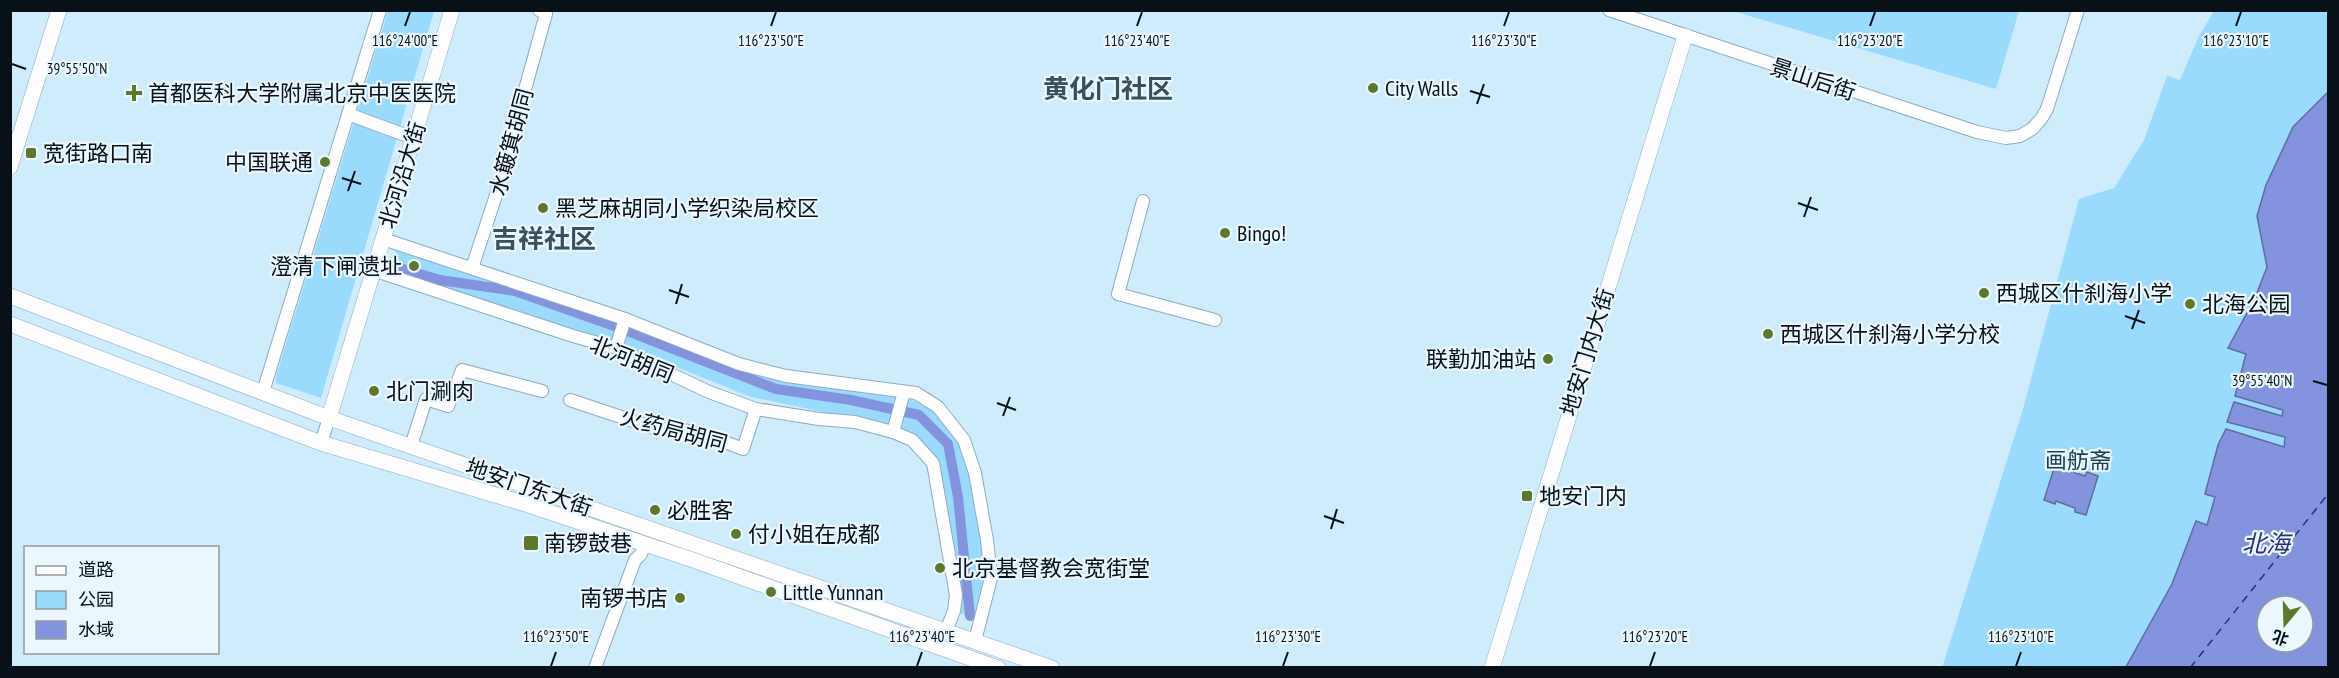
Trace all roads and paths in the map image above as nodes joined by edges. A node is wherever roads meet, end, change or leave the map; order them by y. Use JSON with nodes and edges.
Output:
{"nodes":[{"id":1,"x":48,"y":10,"type":"edge"},
{"id":2,"x":58,"y":10,"type":"edge"},
{"id":3,"x":380,"y":10,"type":"edge"},
{"id":4,"x":452,"y":10,"type":"edge"},
{"id":5,"x":1609,"y":10,"type":"edge"},
{"id":6,"x":2078,"y":10,"type":"edge"},
{"id":7,"x":542,"y":12,"type":"edge"},
{"id":8,"x":1685,"y":36,"type":"junction"},
{"id":9,"x":348,"y":114,"type":"junction"},
{"id":10,"x":10,"y":133,"type":"edge"},
{"id":11,"x":413,"y":138,"type":"junction"},
{"id":12,"x":10,"y":167,"type":"edge"},
{"id":13,"x":1143,"y":201,"type":"dead end"},
{"id":14,"x":383,"y":239,"type":"junction"},
{"id":15,"x":472,"y":268,"type":"junction"},
{"id":16,"x":373,"y":270,"type":"junction"},
{"id":17,"x":10,"y":296,"type":"edge"},
{"id":18,"x":626,"y":319,"type":"junction"},
{"id":19,"x":1215,"y":320,"type":"dead end"},
{"id":20,"x":10,"y":324,"type":"edge"},
{"id":21,"x":616,"y":348,"type":"junction"},
{"id":22,"x":542,"y":391,"type":"dead end"},
{"id":23,"x":263,"y":392,"type":"junction"},
{"id":24,"x":904,"y":392,"type":"junction"},
{"id":25,"x":570,"y":400,"type":"dead end"},
{"id":26,"x":756,"y":409,"type":"junction"},
{"id":27,"x":329,"y":418,"type":"junction"},
{"id":28,"x":893,"y":432,"type":"junction"},
{"id":29,"x":321,"y":443,"type":"junction"},
{"id":30,"x":411,"y":446,"type":"junction"},
{"id":31,"x":644,"y":545,"type":"junction"},
{"id":32,"x":946,"y":631,"type":"junction"},
{"id":33,"x":975,"y":641,"type":"junction"},
{"id":34,"x":594,"y":668,"type":"edge"},
{"id":35,"x":998,"y":668,"type":"edge"},
{"id":36,"x":1052,"y":668,"type":"edge"},
{"id":37,"x":1492,"y":668,"type":"edge"}],
"edges":[{"from":1,"to":10,"type":"main road"},
{"from":2,"to":12,"type":"main road"},
{"from":3,"to":9,"type":"street"},
{"from":4,"to":11,"type":"main road","name":"北河沿大街"},
{"from":5,"to":8,"type":"street","name":"景山后街"},
{"from":6,"to":8,"type":"street","name":"景山后街"},
{"from":7,"to":15,"type":"street","name":"水簸箕胡同"},
{"from":8,"to":37,"type":"main road","name":"地安门内大街"},
{"from":9,"to":11,"type":"street"},
{"from":9,"to":23,"type":"street"},
{"from":11,"to":14,"type":"main road","name":"北河沿大街"},
{"from":13,"to":19,"type":"street"},
{"from":14,"to":15,"type":"street"},
{"from":14,"to":16,"type":"main road","name":"北河沿大街"},
{"from":15,"to":18,"type":"street"},
{"from":16,"to":21,"type":"street","name":"北河胡同"},
{"from":16,"to":27,"type":"main road","name":"北河沿大街"},
{"from":17,"to":23,"type":"main road","name":"地安门东大街"},
{"from":18,"to":21,"type":"street"},
{"from":18,"to":24,"type":"street"},
{"from":20,"to":29,"type":"main road","name":"地安门东大街"},
{"from":21,"to":26,"type":"street","name":"北河胡同"},
{"from":22,"to":30,"type":"street"},
{"from":23,"to":27,"type":"main road","name":"地安门东大街"},
{"from":24,"to":28,"type":"street"},
{"from":24,"to":33,"type":"street"},
{"from":25,"to":26,"type":"street","name":"火药局胡同"},
{"from":26,"to":28,"type":"street","name":"北河胡同"},
{"from":27,"to":29,"type":"street","name":"北河沿大街"},
{"from":27,"to":30,"type":"main road","name":"地安门东大街"},
{"from":28,"to":32,"type":"street","name":"北河胡同"},
{"from":29,"to":31,"type":"main road","name":"地安门东大街"},
{"from":30,"to":32,"type":"main road","name":"地安门东大街"},
{"from":31,"to":34,"type":"street"},
{"from":31,"to":35,"type":"main road","name":"地安门东大街"},
{"from":32,"to":33,"type":"main road","name":"地安门东大街"},
{"from":33,"to":36,"type":"main road","name":"地安门东大街"}]}
